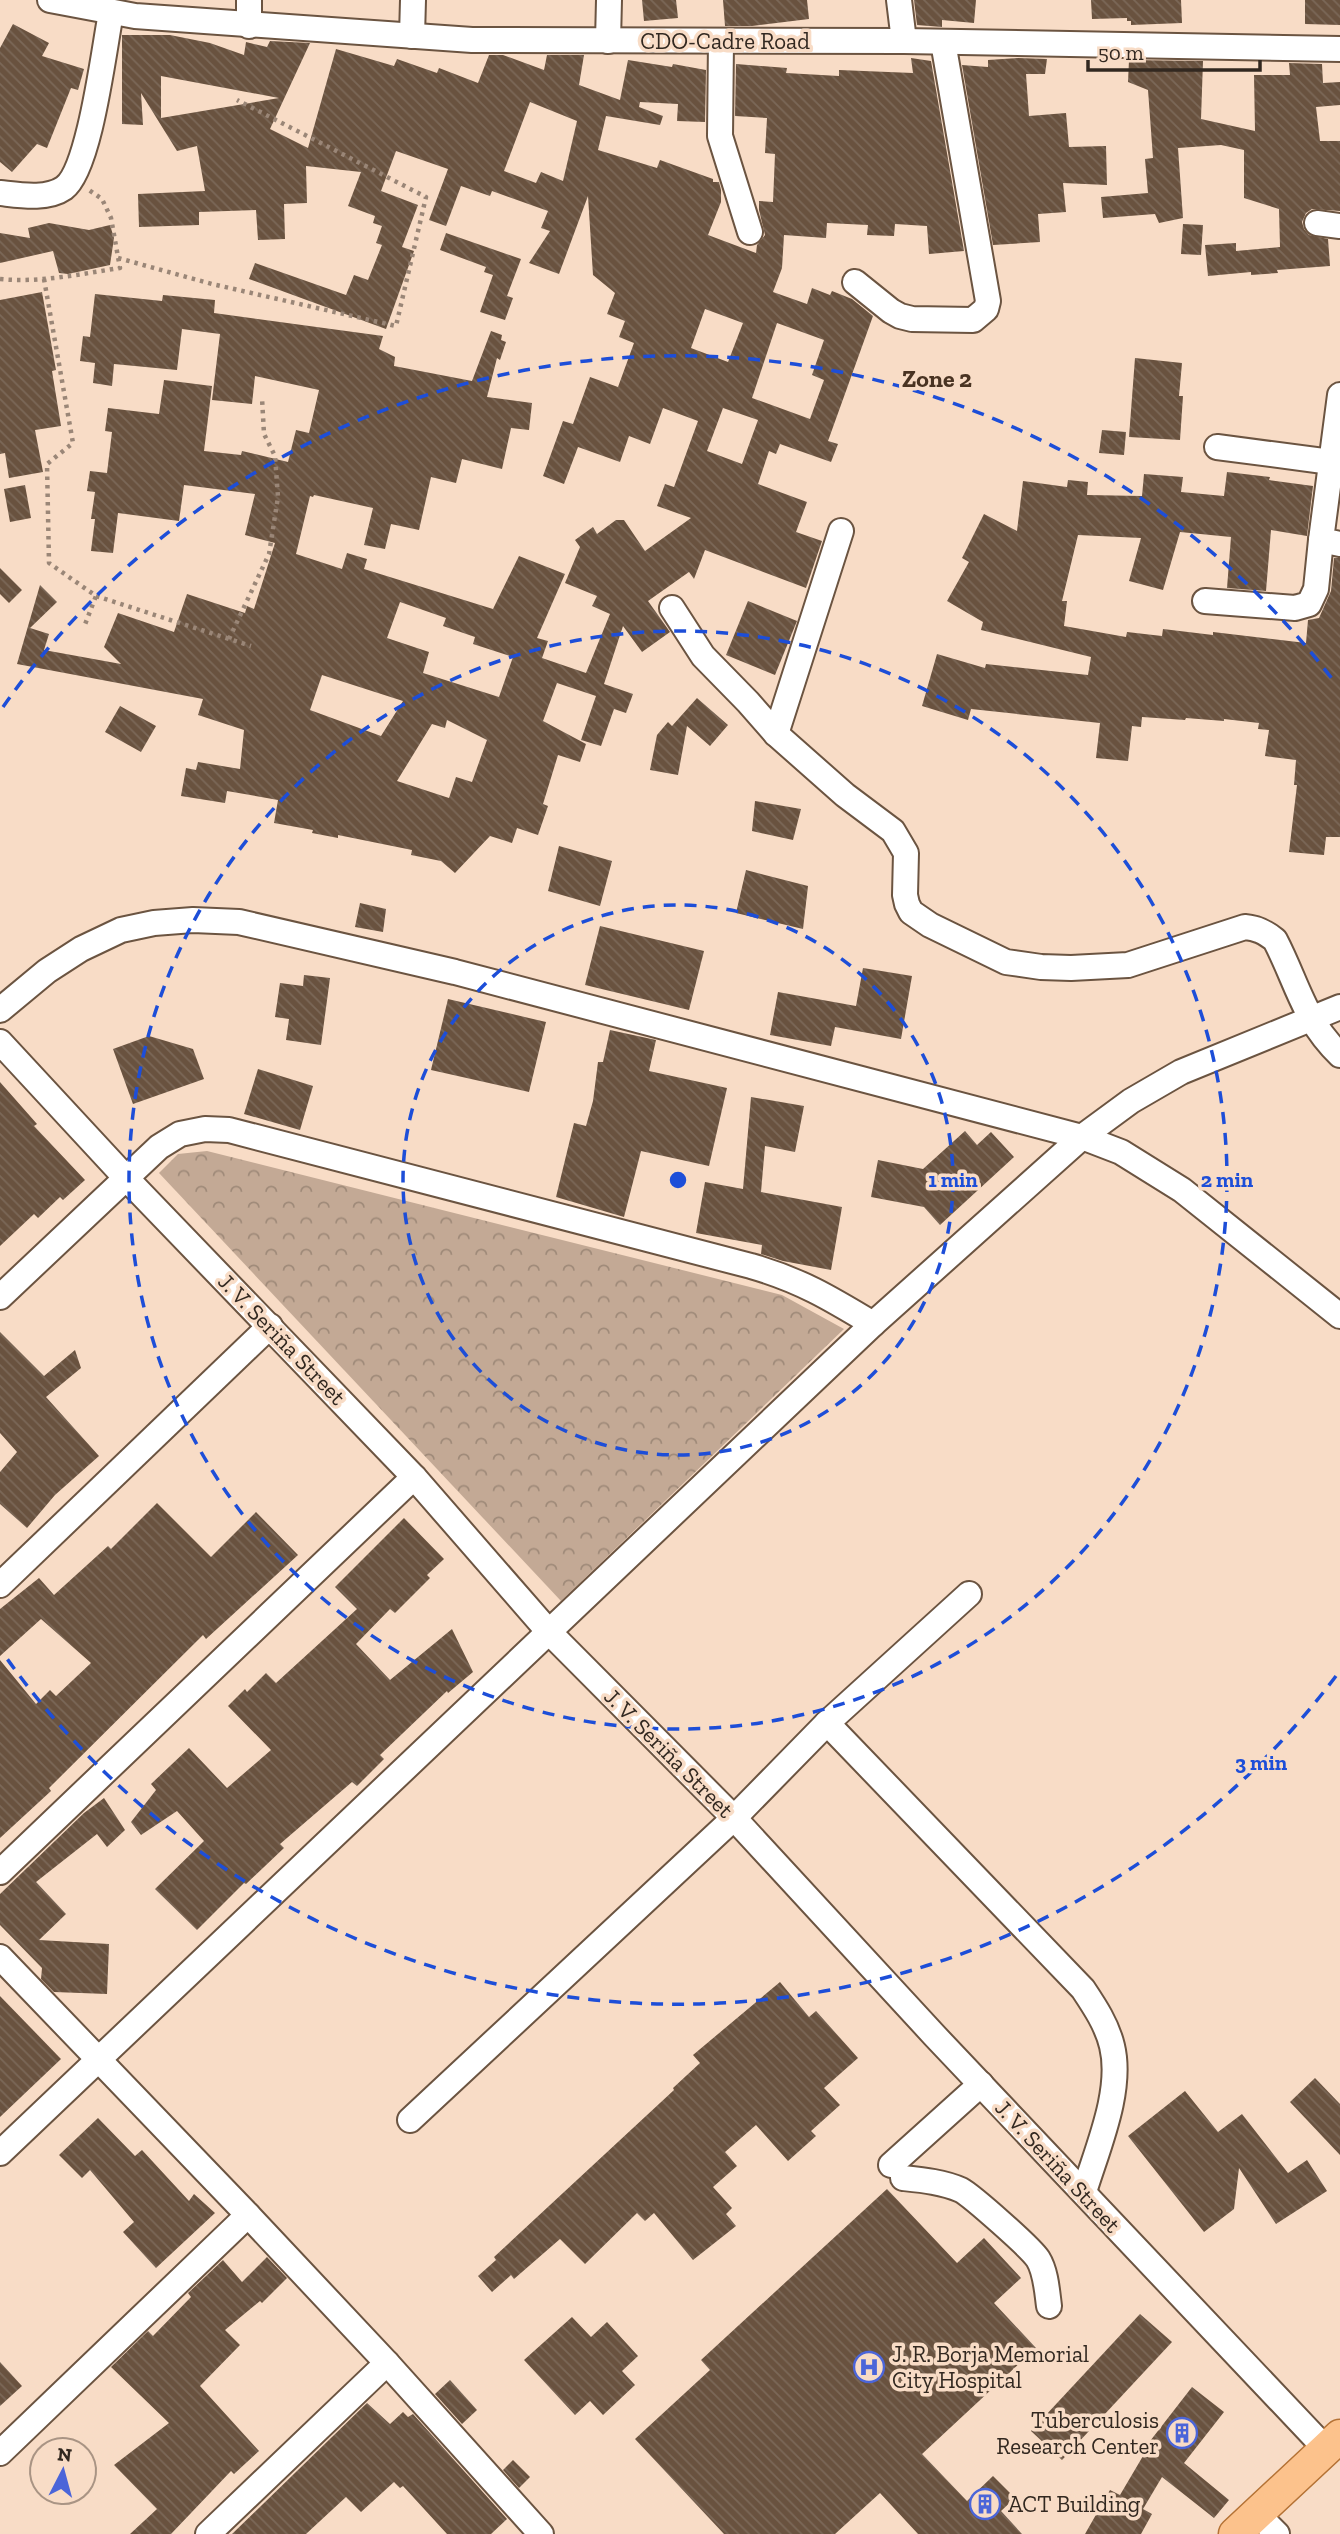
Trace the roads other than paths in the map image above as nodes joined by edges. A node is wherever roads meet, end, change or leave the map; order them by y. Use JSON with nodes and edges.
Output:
{"nodes":[{"id":1,"x":50,"y":0,"type":"edge"},
{"id":2,"x":249,"y":0,"type":"edge"},
{"id":3,"x":413,"y":0,"type":"edge"},
{"id":4,"x":609,"y":0,"type":"edge"},
{"id":5,"x":899,"y":0,"type":"edge"},
{"id":6,"x":111,"y":13,"type":"junction"},
{"id":7,"x":249,"y":26,"type":"junction"},
{"id":8,"x":412,"y":36,"type":"junction"},
{"id":9,"x":608,"y":41,"type":"junction"},
{"id":10,"x":720,"y":41,"type":"junction"},
{"id":11,"x":904,"y":41,"type":"junction"},
{"id":12,"x":943,"y":42,"type":"junction"},
{"id":13,"x":1340,"y":49,"type":"edge"},
{"id":14,"x":0,"y":192,"type":"edge"},
{"id":15,"x":750,"y":232,"type":"dead end"},
{"id":16,"x":855,"y":282,"type":"dead end"},
{"id":17,"x":1340,"y":395,"type":"edge"},
{"id":18,"x":1217,"y":447,"type":"dead end"},
{"id":19,"x":1331,"y":462,"type":"junction"},
{"id":20,"x":841,"y":531,"type":"dead end"},
{"id":21,"x":1331,"y":542,"type":"edge"},
{"id":22,"x":1205,"y":601,"type":"dead end"},
{"id":23,"x":672,"y":608,"type":"dead end"},
{"id":24,"x":776,"y":734,"type":"junction"},
{"id":25,"x":1340,"y":1007,"type":"edge"},
{"id":26,"x":0,"y":1010,"type":"edge"},
{"id":27,"x":1310,"y":1019,"type":"junction"},
{"id":28,"x":0,"y":1042,"type":"edge"},
{"id":29,"x":1340,"y":1055,"type":"edge"},
{"id":30,"x":1082,"y":1137,"type":"junction"},
{"id":31,"x":126,"y":1178,"type":"junction"},
{"id":32,"x":0,"y":1297,"type":"edge"},
{"id":33,"x":1340,"y":1316,"type":"edge"},
{"id":34,"x":873,"y":1324,"type":"junction"},
{"id":35,"x":270,"y":1326,"type":"junction"},
{"id":36,"x":414,"y":1477,"type":"junction"},
{"id":37,"x":0,"y":1585,"type":"edge"},
{"id":38,"x":969,"y":1594,"type":"dead end"},
{"id":39,"x":549,"y":1632,"type":"junction"},
{"id":40,"x":827,"y":1723,"type":"junction"},
{"id":41,"x":734,"y":1818,"type":"junction"},
{"id":42,"x":0,"y":1872,"type":"edge"},
{"id":43,"x":0,"y":1957,"type":"edge"},
{"id":44,"x":96,"y":2059,"type":"junction"},
{"id":45,"x":981,"y":2084,"type":"junction"},
{"id":46,"x":410,"y":2120,"type":"dead end"},
{"id":47,"x":0,"y":2153,"type":"edge"},
{"id":48,"x":1084,"y":2192,"type":"junction"},
{"id":49,"x":248,"y":2215,"type":"junction"},
{"id":50,"x":1048,"y":2306,"type":"dead end"},
{"id":51,"x":387,"y":2363,"type":"junction"},
{"id":52,"x":1335,"y":2449,"type":"edge"},
{"id":53,"x":0,"y":2453,"type":"edge"},
{"id":54,"x":1256,"y":2527,"type":"edge"},
{"id":55,"x":531,"y":2531,"type":"edge"},
{"id":56,"x":208,"y":2534,"type":"edge"}],
"edges":[{"from":1,"to":6,"type":"street","name":"CDO-Cadre Road"},
{"from":2,"to":7,"type":"street"},
{"from":3,"to":8,"type":"street"},
{"from":4,"to":9,"type":"street"},
{"from":5,"to":11,"type":"street"},
{"from":6,"to":7,"type":"street","name":"CDO-Cadre Road"},
{"from":6,"to":14,"type":"street"},
{"from":7,"to":8,"type":"street","name":"CDO-Cadre Road"},
{"from":8,"to":9,"type":"street","name":"CDO-Cadre Road"},
{"from":9,"to":10,"type":"street","name":"CDO-Cadre Road"},
{"from":10,"to":11,"type":"street","name":"CDO-Cadre Road"},
{"from":10,"to":15,"type":"street"},
{"from":11,"to":12,"type":"street","name":"CDO-Cadre Road"},
{"from":12,"to":13,"type":"street","name":"CDO-Cadre Road"},
{"from":12,"to":16,"type":"street"},
{"from":17,"to":19,"type":"street"},
{"from":18,"to":19,"type":"street"},
{"from":19,"to":21,"type":"street"},
{"from":20,"to":24,"type":"street"},
{"from":21,"to":22,"type":"street"},
{"from":23,"to":24,"type":"street"},
{"from":24,"to":27,"type":"street"},
{"from":25,"to":27,"type":"street"},
{"from":26,"to":30,"type":"street"},
{"from":27,"to":29,"type":"street"},
{"from":27,"to":30,"type":"street"},
{"from":28,"to":31,"type":"street","name":"J. V. Seriña Street"},
{"from":30,"to":33,"type":"street"},
{"from":30,"to":34,"type":"street"},
{"from":31,"to":32,"type":"street"},
{"from":31,"to":34,"type":"street"},
{"from":31,"to":35,"type":"street","name":"J. V. Seriña Street"},
{"from":34,"to":39,"type":"street"},
{"from":35,"to":36,"type":"street","name":"J. V. Seriña Street"},
{"from":35,"to":37,"type":"street"},
{"from":36,"to":39,"type":"street","name":"J. V. Seriña Street"},
{"from":36,"to":42,"type":"street"},
{"from":38,"to":40,"type":"street"},
{"from":39,"to":41,"type":"street","name":"J. V. Seriña Street"},
{"from":39,"to":44,"type":"street"},
{"from":40,"to":41,"type":"street"},
{"from":40,"to":48,"type":"street"},
{"from":41,"to":45,"type":"street","name":"J. V. Seriña Street"},
{"from":41,"to":46,"type":"street"},
{"from":43,"to":44,"type":"street"},
{"from":44,"to":47,"type":"street"},
{"from":44,"to":49,"type":"street"},
{"from":45,"to":48,"type":"street","name":"J. V. Seriña Street"},
{"from":45,"to":50,"type":"street"},
{"from":48,"to":52,"type":"street","name":"J. V. Seriña Street"},
{"from":49,"to":51,"type":"street"},
{"from":49,"to":53,"type":"street"},
{"from":51,"to":55,"type":"street"},
{"from":51,"to":56,"type":"street"},
{"from":52,"to":54,"type":"main road"}]}
